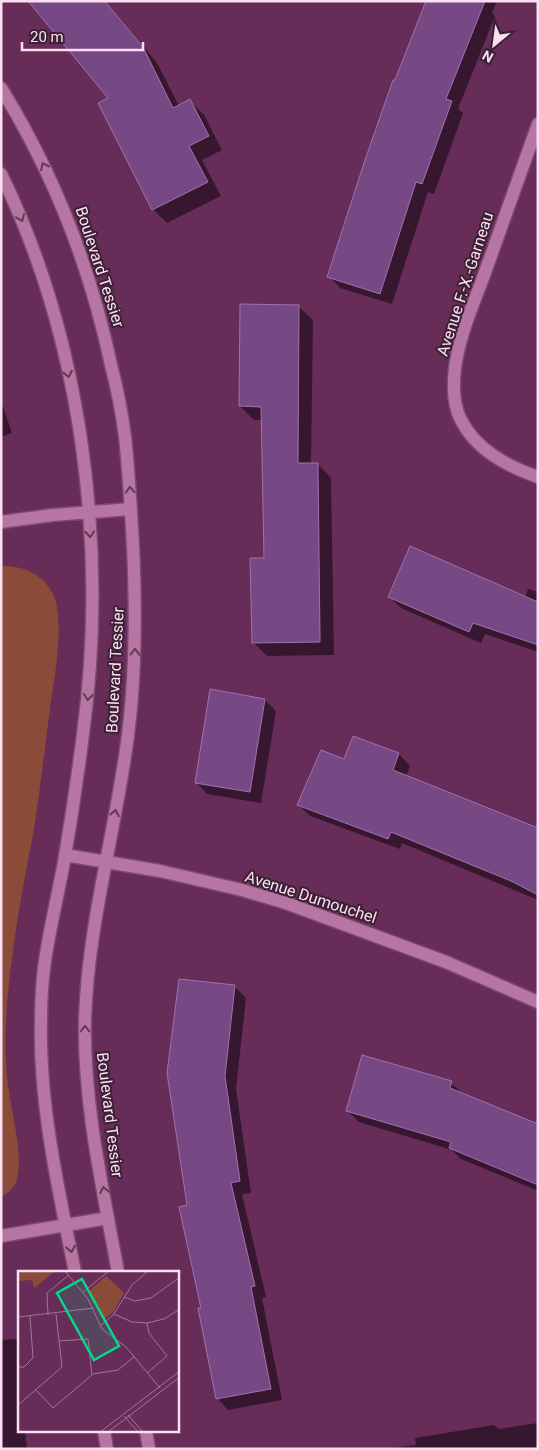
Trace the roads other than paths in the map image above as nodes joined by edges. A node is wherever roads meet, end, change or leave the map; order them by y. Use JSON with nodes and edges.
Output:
{"nodes":[{"id":1,"x":1,"y":88,"type":"edge"},
{"id":2,"x":538,"y":124,"type":"edge"},
{"id":3,"x":1,"y":174,"type":"edge"},
{"id":4,"x":538,"y":477,"type":"edge"},
{"id":5,"x":131,"y":509,"type":"junction"},
{"id":6,"x":89,"y":513,"type":"junction"},
{"id":7,"x":1,"y":522,"type":"edge"},
{"id":8,"x":65,"y":855,"type":"junction"},
{"id":9,"x":107,"y":862,"type":"junction"},
{"id":10,"x":538,"y":1002,"type":"edge"},
{"id":11,"x":108,"y":1218,"type":"junction"},
{"id":12,"x":66,"y":1225,"type":"junction"},
{"id":13,"x":1,"y":1236,"type":"edge"},
{"id":14,"x":75,"y":1271,"type":"edge"},
{"id":15,"x":118,"y":1271,"type":"edge"},
{"id":16,"x":104,"y":1432,"type":"edge"},
{"id":17,"x":146,"y":1432,"type":"edge"},
{"id":18,"x":107,"y":1449,"type":"edge"},
{"id":19,"x":149,"y":1449,"type":"edge"}],
"edges":[{"from":5,"to":1,"type":"street","name":"Boulevard Tessier","one_way":true},
{"from":2,"to":4,"type":"street","name":"Avenue F.-X.-Garneau"},
{"from":3,"to":6,"type":"street","name":"Boulevard Tessier","one_way":true},
{"from":5,"to":6,"type":"street"},
{"from":9,"to":5,"type":"street","name":"Boulevard Tessier","one_way":true},
{"from":6,"to":7,"type":"street"},
{"from":6,"to":8,"type":"street","name":"Boulevard Tessier","one_way":true},
{"from":8,"to":9,"type":"street","name":"Avenue Dumouchel"},
{"from":8,"to":12,"type":"street","name":"Boulevard Tessier"},
{"from":9,"to":10,"type":"street","name":"Avenue Dumouchel"},
{"from":11,"to":9,"type":"street","name":"Boulevard Tessier","one_way":true},
{"from":11,"to":12,"type":"street"},
{"from":11,"to":15,"type":"street","name":"Boulevard Tessier"},
{"from":12,"to":13,"type":"street"},
{"from":12,"to":14,"type":"street","name":"Boulevard Tessier","one_way":true},
{"from":16,"to":18,"type":"street"},
{"from":17,"to":19,"type":"street"}]}
